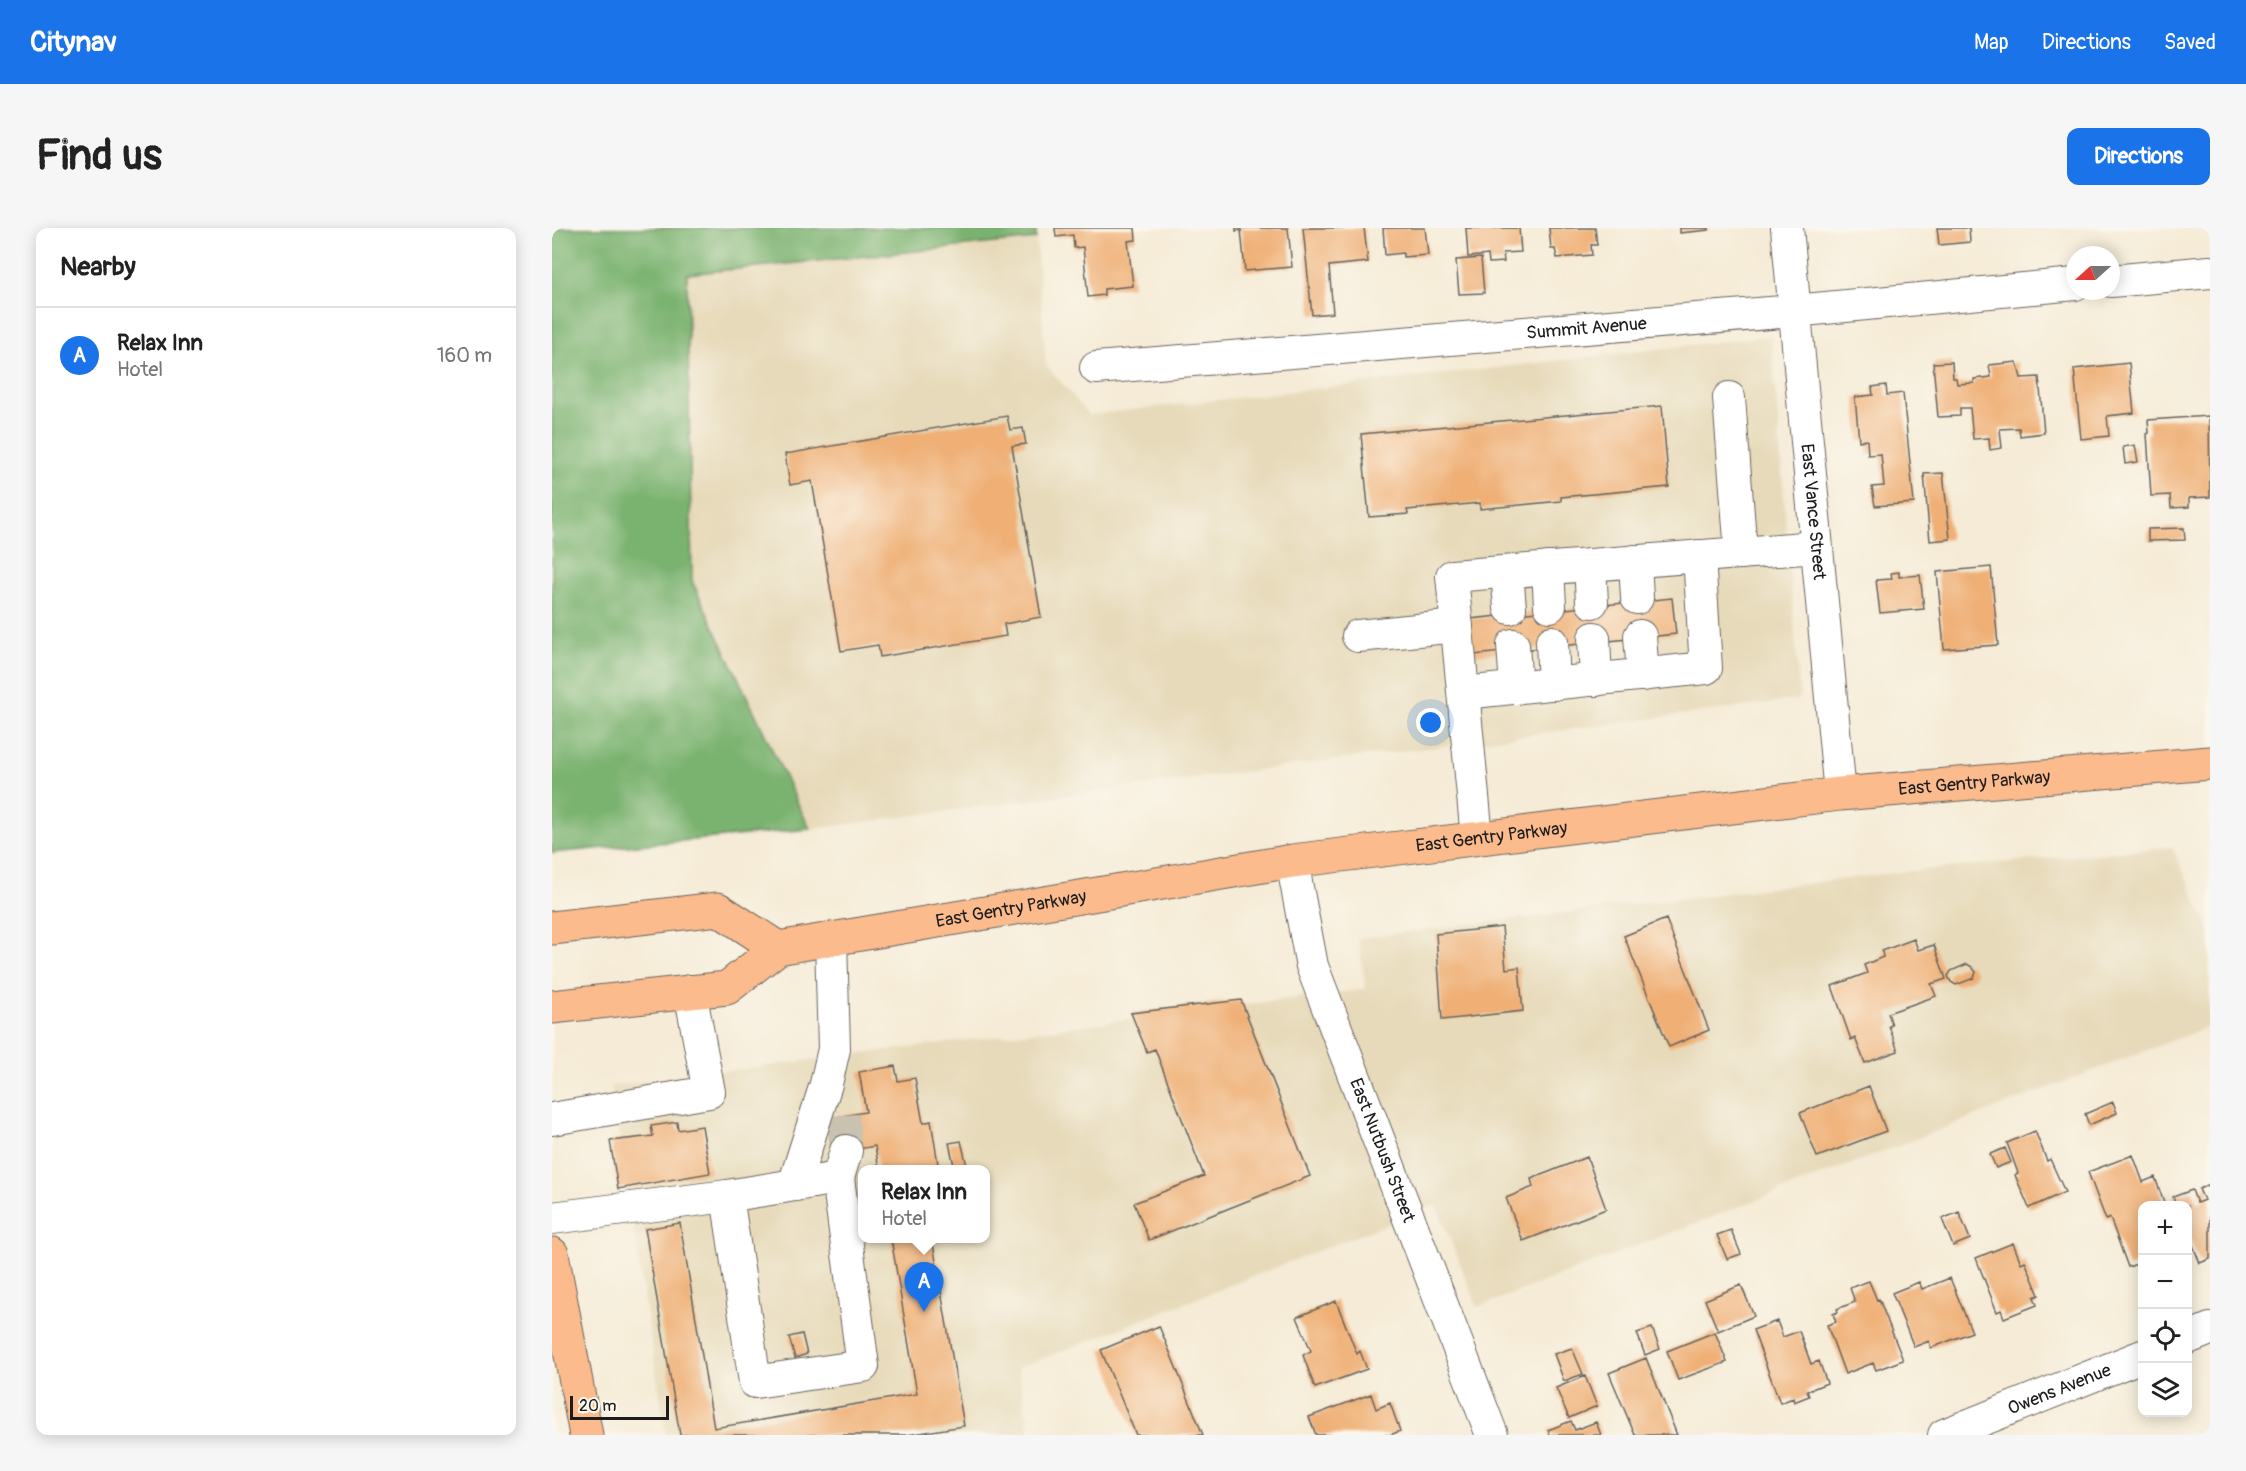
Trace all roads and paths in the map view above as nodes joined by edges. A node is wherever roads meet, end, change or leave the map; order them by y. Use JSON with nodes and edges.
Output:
{"nodes":[{"id":1,"x":1787,"y":228,"type":"edge"},
{"id":2,"x":2210,"y":272,"type":"edge"},
{"id":3,"x":2120,"y":280,"type":"edge"},
{"id":4,"x":2066,"y":285,"type":"edge"},
{"id":5,"x":1794,"y":311,"type":"junction"},
{"id":6,"x":1096,"y":368,"type":"dead end"},
{"id":7,"x":1728,"y":398,"type":"dead end"},
{"id":8,"x":1816,"y":547,"type":"junction"},
{"id":9,"x":1741,"y":553,"type":"junction"},
{"id":10,"x":1699,"y":556,"type":"junction"},
{"id":11,"x":1635,"y":561,"type":"junction"},
{"id":12,"x":1590,"y":565,"type":"junction"},
{"id":13,"x":1548,"y":568,"type":"junction"},
{"id":14,"x":1507,"y":572,"type":"junction"},
{"id":15,"x":1637,"y":598,"type":"dead end"},
{"id":16,"x":1592,"y":602,"type":"dead end"},
{"id":17,"x":1550,"y":606,"type":"dead end"},
{"id":18,"x":1510,"y":608,"type":"dead end"},
{"id":19,"x":1457,"y":626,"type":"junction"},
{"id":20,"x":1358,"y":636,"type":"dead end"},
{"id":21,"x":1640,"y":636,"type":"dead end"},
{"id":22,"x":1594,"y":638,"type":"dead end"},
{"id":23,"x":1552,"y":642,"type":"dead end"},
{"id":24,"x":1513,"y":645,"type":"dead end"},
{"id":25,"x":1643,"y":675,"type":"junction"},
{"id":26,"x":1596,"y":680,"type":"junction"},
{"id":27,"x":1554,"y":684,"type":"junction"},
{"id":28,"x":1516,"y":688,"type":"junction"},
{"id":29,"x":1464,"y":693,"type":"junction"},
{"id":30,"x":2210,"y":763,"type":"edge"},
{"id":31,"x":1840,"y":794,"type":"junction"},
{"id":32,"x":1478,"y":838,"type":"junction"},
{"id":33,"x":1292,"y":861,"type":"junction"},
{"id":34,"x":552,"y":928,"type":"edge"},
{"id":35,"x":831,"y":939,"type":"junction"},
{"id":36,"x":778,"y":948,"type":"junction"},
{"id":37,"x":690,"y":991,"type":"junction"},
{"id":38,"x":552,"y":1007,"type":"edge"},
{"id":39,"x":826,"y":1084,"type":"junction"},
{"id":40,"x":843,"y":1115,"type":"tunnel mouth"},
{"id":41,"x":552,"y":1119,"type":"edge"},
{"id":42,"x":794,"y":1185,"type":"junction"},
{"id":43,"x":727,"y":1196,"type":"junction"},
{"id":44,"x":552,"y":1218,"type":"edge"},
{"id":45,"x":552,"y":1254,"type":"edge"},
{"id":46,"x":2210,"y":1329,"type":"edge"},
{"id":47,"x":2192,"y":1336,"type":"edge"},
{"id":48,"x":2138,"y":1358,"type":"edge"},
{"id":49,"x":586,"y":1435,"type":"edge"},
{"id":50,"x":1492,"y":1435,"type":"edge"},
{"id":51,"x":1944,"y":1435,"type":"edge"}],
"edges":[{"from":1,"to":5,"type":"street","name":"East Vance Street"},
{"from":2,"to":3,"type":"street"},
{"from":4,"to":5,"type":"street","name":"Summit Avenue"},
{"from":5,"to":6,"type":"street","name":"Summit Avenue"},
{"from":5,"to":8,"type":"street","name":"East Vance Street"},
{"from":7,"to":9,"type":"street"},
{"from":8,"to":9,"type":"street"},
{"from":8,"to":31,"type":"street","name":"East Vance Street"},
{"from":9,"to":10,"type":"street"},
{"from":10,"to":11,"type":"street"},
{"from":10,"to":25,"type":"street"},
{"from":11,"to":12,"type":"street"},
{"from":11,"to":15,"type":"street"},
{"from":12,"to":13,"type":"street"},
{"from":12,"to":16,"type":"street"},
{"from":13,"to":14,"type":"street"},
{"from":13,"to":17,"type":"street"},
{"from":14,"to":18,"type":"street"},
{"from":14,"to":19,"type":"street"},
{"from":19,"to":20,"type":"street"},
{"from":19,"to":29,"type":"street"},
{"from":21,"to":25,"type":"street"},
{"from":22,"to":26,"type":"street"},
{"from":23,"to":27,"type":"street"},
{"from":24,"to":28,"type":"street"},
{"from":25,"to":26,"type":"street"},
{"from":26,"to":27,"type":"street"},
{"from":27,"to":28,"type":"street"},
{"from":28,"to":29,"type":"street"},
{"from":29,"to":32,"type":"street"},
{"from":30,"to":31,"type":"main road","name":"East Gentry Parkway"},
{"from":31,"to":32,"type":"main road","name":"East Gentry Parkway"},
{"from":32,"to":33,"type":"main road","name":"East Gentry Parkway"},
{"from":33,"to":35,"type":"main road","name":"East Gentry Parkway"},
{"from":33,"to":50,"type":"street","name":"East Nutbush Street"},
{"from":34,"to":36,"type":"main road"},
{"from":35,"to":36,"type":"main road","name":"East Gentry Parkway"},
{"from":35,"to":39,"type":"street"},
{"from":36,"to":37,"type":"main road","name":"East Gentry Parkway"},
{"from":37,"to":38,"type":"main road","name":"East Gentry Parkway"},
{"from":37,"to":41,"type":"street"},
{"from":39,"to":40,"type":"street"},
{"from":39,"to":42,"type":"street"},
{"from":42,"to":43,"type":"street"},
{"from":42,"to":43,"type":"street"},
{"from":43,"to":44,"type":"street"},
{"from":45,"to":49,"type":"main road"},
{"from":46,"to":47,"type":"street"},
{"from":48,"to":51,"type":"street","name":"Owens Avenue"}]}
